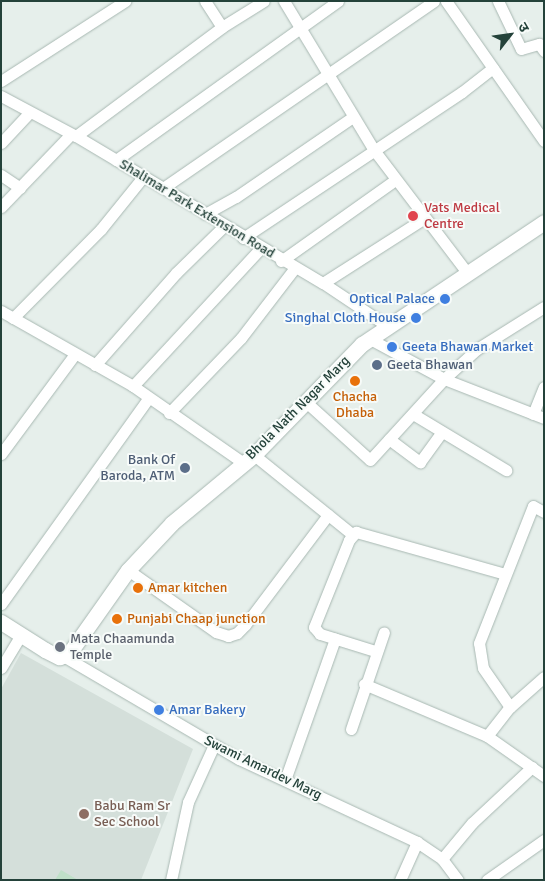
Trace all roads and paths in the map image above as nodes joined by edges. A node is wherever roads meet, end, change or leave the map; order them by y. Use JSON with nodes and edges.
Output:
{"nodes":[{"id":1,"x":125,"y":1,"type":"edge"},
{"id":2,"x":205,"y":1,"type":"edge"},
{"id":3,"x":264,"y":1,"type":"edge"},
{"id":4,"x":284,"y":1,"type":"edge"},
{"id":5,"x":338,"y":1,"type":"edge"},
{"id":6,"x":434,"y":1,"type":"edge"},
{"id":7,"x":446,"y":1,"type":"edge"},
{"id":8,"x":498,"y":1,"type":"edge"},
{"id":9,"x":301,"y":26,"type":"junction"},
{"id":10,"x":222,"y":27,"type":"junction"},
{"id":11,"x":544,"y":51,"type":"edge"},
{"id":12,"x":493,"y":68,"type":"junction"},
{"id":13,"x":328,"y":76,"type":"junction"},
{"id":14,"x":1,"y":81,"type":"edge"},
{"id":15,"x":1,"y":96,"type":"edge"},
{"id":16,"x":30,"y":112,"type":"junction"},
{"id":17,"x":353,"y":117,"type":"junction"},
{"id":18,"x":74,"y":135,"type":"junction"},
{"id":19,"x":544,"y":141,"type":"edge"},
{"id":20,"x":1,"y":142,"type":"edge"},
{"id":21,"x":374,"y":150,"type":"junction"},
{"id":22,"x":116,"y":160,"type":"junction"},
{"id":23,"x":1,"y":175,"type":"edge"},
{"id":24,"x":143,"y":177,"type":"junction"},
{"id":25,"x":395,"y":180,"type":"junction"},
{"id":26,"x":20,"y":188,"type":"junction"},
{"id":27,"x":163,"y":188,"type":"junction"},
{"id":28,"x":1,"y":206,"type":"edge"},
{"id":29,"x":205,"y":214,"type":"junction"},
{"id":30,"x":423,"y":219,"type":"junction"},
{"id":31,"x":544,"y":222,"type":"edge"},
{"id":32,"x":224,"y":226,"type":"junction"},
{"id":33,"x":244,"y":238,"type":"junction"},
{"id":34,"x":261,"y":248,"type":"junction"},
{"id":35,"x":281,"y":260,"type":"junction"},
{"id":36,"x":294,"y":269,"type":"junction"},
{"id":37,"x":468,"y":274,"type":"junction"},
{"id":38,"x":323,"y":283,"type":"junction"},
{"id":39,"x":544,"y":307,"type":"edge"},
{"id":40,"x":1,"y":311,"type":"edge"},
{"id":41,"x":13,"y":318,"type":"junction"},
{"id":42,"x":390,"y":327,"type":"junction"},
{"id":43,"x":370,"y":339,"type":"junction"},
{"id":44,"x":75,"y":354,"type":"junction"},
{"id":45,"x":95,"y":366,"type":"junction"},
{"id":46,"x":444,"y":379,"type":"junction"},
{"id":47,"x":133,"y":386,"type":"junction"},
{"id":48,"x":544,"y":387,"type":"edge"},
{"id":49,"x":148,"y":399,"type":"junction"},
{"id":50,"x":306,"y":402,"type":"junction"},
{"id":51,"x":169,"y":413,"type":"junction"},
{"id":52,"x":413,"y":414,"type":"junction"},
{"id":53,"x":538,"y":416,"type":"edge"},
{"id":54,"x":442,"y":432,"type":"junction"},
{"id":55,"x":389,"y":439,"type":"junction"},
{"id":56,"x":1,"y":454,"type":"edge"},
{"id":57,"x":248,"y":459,"type":"junction"},
{"id":58,"x":506,"y":470,"type":"dead end"},
{"id":59,"x":544,"y":512,"type":"edge"},
{"id":60,"x":328,"y":515,"type":"junction"},
{"id":61,"x":354,"y":535,"type":"junction"},
{"id":62,"x":128,"y":570,"type":"junction"},
{"id":63,"x":505,"y":574,"type":"junction"},
{"id":64,"x":1,"y":604,"type":"edge"},
{"id":65,"x":1,"y":622,"type":"edge"},
{"id":66,"x":384,"y":632,"type":"dead end"},
{"id":67,"x":21,"y":635,"type":"junction"},
{"id":68,"x":335,"y":639,"type":"junction"},
{"id":69,"x":376,"y":651,"type":"junction"},
{"id":70,"x":67,"y":656,"type":"junction"},
{"id":71,"x":1,"y":668,"type":"edge"},
{"id":72,"x":544,"y":677,"type":"edge"},
{"id":73,"x":364,"y":684,"type":"junction"},
{"id":74,"x":510,"y":707,"type":"junction"},
{"id":75,"x":351,"y":730,"type":"dead end"},
{"id":76,"x":487,"y":736,"type":"junction"},
{"id":77,"x":214,"y":745,"type":"junction"},
{"id":78,"x":532,"y":767,"type":"junction"},
{"id":79,"x":544,"y":776,"type":"edge"},
{"id":80,"x":285,"y":780,"type":"junction"},
{"id":81,"x":544,"y":840,"type":"edge"},
{"id":82,"x":417,"y":842,"type":"junction"},
{"id":83,"x":442,"y":859,"type":"junction"},
{"id":84,"x":171,"y":880,"type":"edge"},
{"id":85,"x":400,"y":880,"type":"edge"},
{"id":86,"x":458,"y":880,"type":"edge"},
{"id":87,"x":487,"y":880,"type":"edge"}],
"edges":[{"from":1,"to":14,"type":"street"},
{"from":2,"to":10,"type":"street"},
{"from":3,"to":10,"type":"street"},
{"from":4,"to":9,"type":"street"},
{"from":5,"to":9,"type":"street"},
{"from":6,"to":13,"type":"street"},
{"from":7,"to":12,"type":"street"},
{"from":8,"to":11,"type":"street"},
{"from":9,"to":13,"type":"street"},
{"from":9,"to":22,"type":"street"},
{"from":10,"to":18,"type":"street"},
{"from":12,"to":19,"type":"street"},
{"from":12,"to":21,"type":"street"},
{"from":13,"to":17,"type":"street"},
{"from":13,"to":27,"type":"street"},
{"from":15,"to":16,"type":"street","name":"Shalimar Park Extension Road"},
{"from":16,"to":18,"type":"street","name":"Shalimar Park Extension Road"},
{"from":16,"to":20,"type":"street"},
{"from":17,"to":21,"type":"street"},
{"from":17,"to":29,"type":"street"},
{"from":18,"to":22,"type":"street","name":"Shalimar Park Extension Road"},
{"from":18,"to":26,"type":"street"},
{"from":21,"to":25,"type":"street"},
{"from":21,"to":33,"type":"street"},
{"from":22,"to":24,"type":"street","name":"Shalimar Park Extension Road"},
{"from":23,"to":26,"type":"street"},
{"from":24,"to":27,"type":"street","name":"Shalimar Park Extension Road"},
{"from":24,"to":41,"type":"street"},
{"from":25,"to":30,"type":"street"},
{"from":25,"to":35,"type":"street"},
{"from":26,"to":28,"type":"street"},
{"from":27,"to":29,"type":"street","name":"Shalimar Park Extension Road"},
{"from":29,"to":32,"type":"street","name":"Shalimar Park Extension Road"},
{"from":30,"to":37,"type":"street"},
{"from":30,"to":38,"type":"street"},
{"from":31,"to":37,"type":"street","name":"Bhola Nath Nagar Marg"},
{"from":32,"to":33,"type":"street","name":"Shalimar Park Extension Road"},
{"from":32,"to":45,"type":"street"},
{"from":33,"to":34,"type":"street","name":"Shalimar Park Extension Road"},
{"from":34,"to":35,"type":"street","name":"Shalimar Park Extension Road"},
{"from":34,"to":47,"type":"street"},
{"from":35,"to":36,"type":"street","name":"Shalimar Park Extension Road"},
{"from":36,"to":38,"type":"street","name":"Shalimar Park Extension Road"},
{"from":36,"to":51,"type":"street"},
{"from":37,"to":42,"type":"street","name":"Bhola Nath Nagar Marg"},
{"from":38,"to":42,"type":"street","name":"Shalimar Park Extension Road"},
{"from":39,"to":46,"type":"street"},
{"from":40,"to":41,"type":"street"},
{"from":41,"to":44,"type":"street"},
{"from":42,"to":43,"type":"street","name":"Bhola Nath Nagar Marg"},
{"from":43,"to":46,"type":"street"},
{"from":43,"to":50,"type":"street","name":"Bhola Nath Nagar Marg"},
{"from":44,"to":45,"type":"street"},
{"from":44,"to":56,"type":"street"},
{"from":45,"to":47,"type":"street"},
{"from":46,"to":52,"type":"street"},
{"from":46,"to":53,"type":"street"},
{"from":47,"to":49,"type":"street"},
{"from":48,"to":53,"type":"street"},
{"from":49,"to":51,"type":"street"},
{"from":49,"to":64,"type":"street"},
{"from":50,"to":55,"type":"street"},
{"from":50,"to":57,"type":"street","name":"Bhola Nath Nagar Marg"},
{"from":51,"to":57,"type":"street"},
{"from":52,"to":54,"type":"street"},
{"from":52,"to":55,"type":"street"},
{"from":54,"to":55,"type":"street"},
{"from":54,"to":58,"type":"street"},
{"from":57,"to":60,"type":"street"},
{"from":57,"to":62,"type":"street","name":"Bhola Nath Nagar Marg"},
{"from":59,"to":63,"type":"street"},
{"from":60,"to":61,"type":"street"},
{"from":60,"to":62,"type":"street"},
{"from":61,"to":63,"type":"street"},
{"from":61,"to":68,"type":"street"},
{"from":62,"to":70,"type":"street","name":"Bhola Nath Nagar Marg"},
{"from":63,"to":74,"type":"street"},
{"from":65,"to":67,"type":"street","name":"Swami Amardev Marg"},
{"from":66,"to":69,"type":"street"},
{"from":67,"to":70,"type":"street","name":"Swami Amardev Marg"},
{"from":67,"to":71,"type":"street"},
{"from":68,"to":69,"type":"street"},
{"from":68,"to":80,"type":"street"},
{"from":69,"to":73,"type":"street"},
{"from":70,"to":77,"type":"street","name":"Swami Amardev Marg"},
{"from":72,"to":74,"type":"street"},
{"from":73,"to":75,"type":"street"},
{"from":73,"to":76,"type":"street"},
{"from":74,"to":76,"type":"street"},
{"from":76,"to":78,"type":"street"},
{"from":77,"to":80,"type":"street","name":"Swami Amardev Marg"},
{"from":77,"to":84,"type":"street"},
{"from":78,"to":79,"type":"street"},
{"from":78,"to":83,"type":"street"},
{"from":80,"to":82,"type":"street","name":"Swami Amardev Marg"},
{"from":81,"to":87,"type":"street"},
{"from":82,"to":83,"type":"street","name":"Swami Amardev Marg"},
{"from":82,"to":85,"type":"street"},
{"from":83,"to":86,"type":"street","name":"Swami Amardev Marg"}]}
